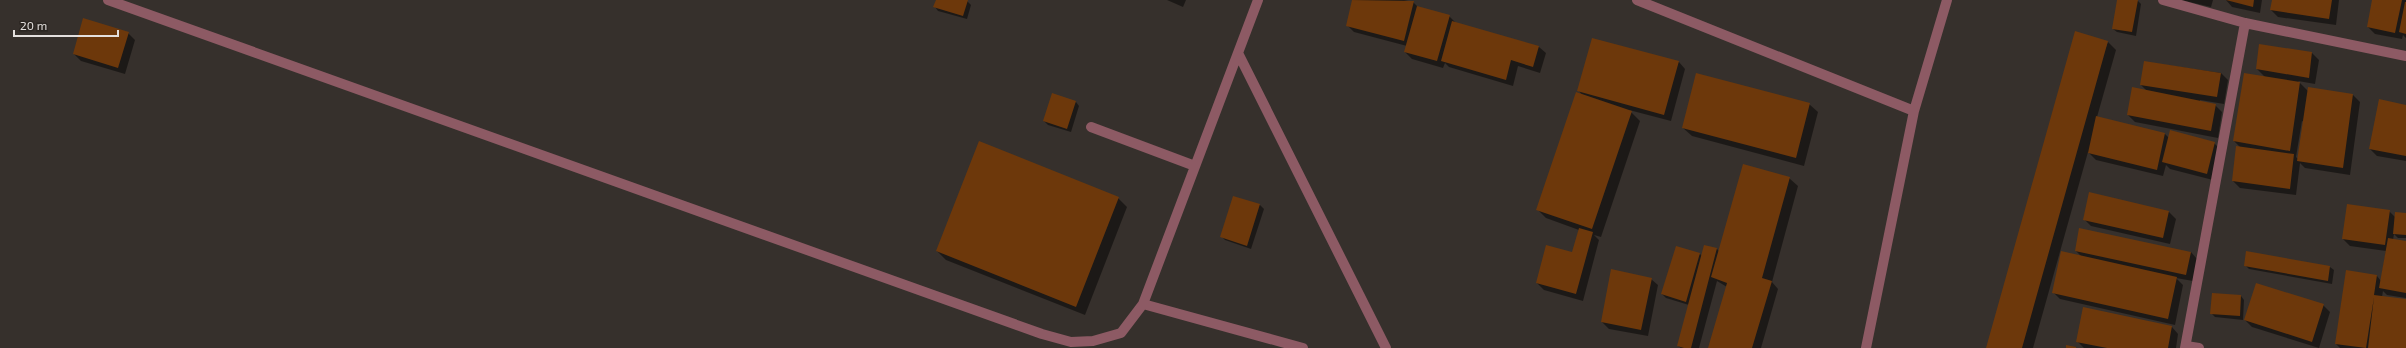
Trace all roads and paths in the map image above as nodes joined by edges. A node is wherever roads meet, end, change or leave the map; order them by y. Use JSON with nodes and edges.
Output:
{"nodes":[{"id":1,"x":108,"y":0,"type":"edge"},
{"id":2,"x":1258,"y":0,"type":"edge"},
{"id":3,"x":1637,"y":0,"type":"edge"},
{"id":4,"x":1947,"y":0,"type":"edge"},
{"id":5,"x":2163,"y":0,"type":"edge"},
{"id":6,"x":2245,"y":24,"type":"junction"},
{"id":7,"x":1238,"y":53,"type":"junction"},
{"id":8,"x":2406,"y":56,"type":"edge"},
{"id":9,"x":1914,"y":111,"type":"junction"},
{"id":10,"x":1091,"y":128,"type":"dead end"},
{"id":11,"x":1195,"y":166,"type":"junction"},
{"id":12,"x":1143,"y":304,"type":"junction"},
{"id":13,"x":2186,"y":347,"type":"edge"},
{"id":14,"x":1304,"y":348,"type":"edge"},
{"id":15,"x":1386,"y":348,"type":"edge"},
{"id":16,"x":1866,"y":348,"type":"edge"},
{"id":17,"x":2198,"y":348,"type":"edge"}],
"edges":[{"from":1,"to":12,"type":"street"},
{"from":2,"to":7,"type":"street"},
{"from":3,"to":9,"type":"street"},
{"from":4,"to":9,"type":"street"},
{"from":5,"to":6,"type":"street"},
{"from":6,"to":8,"type":"street"},
{"from":6,"to":13,"type":"street"},
{"from":7,"to":11,"type":"street"},
{"from":7,"to":15,"type":"street"},
{"from":9,"to":16,"type":"street"},
{"from":10,"to":11,"type":"street"},
{"from":11,"to":12,"type":"street"},
{"from":12,"to":14,"type":"street"},
{"from":13,"to":17,"type":"street"}]}
